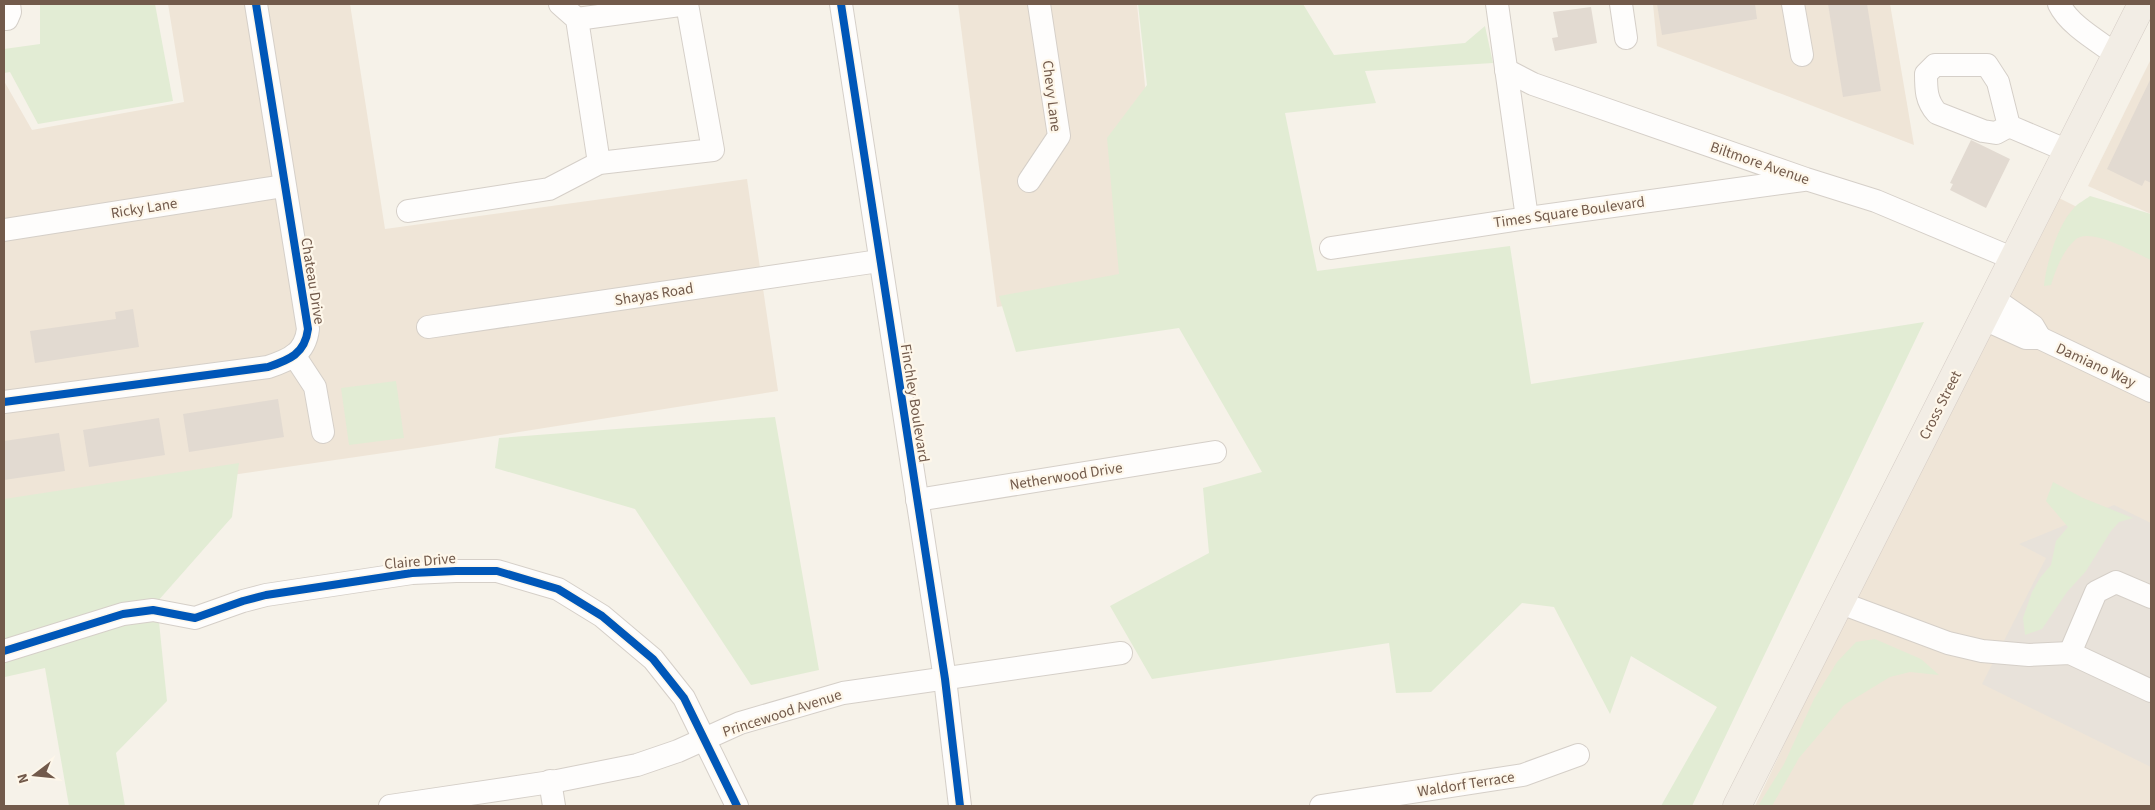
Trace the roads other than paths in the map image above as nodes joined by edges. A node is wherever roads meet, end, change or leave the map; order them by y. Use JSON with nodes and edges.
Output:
{"nodes":[{"id":1,"x":9,"y":4,"type":"edge"},
{"id":2,"x":256,"y":4,"type":"edge"},
{"id":3,"x":560,"y":4,"type":"edge"},
{"id":4,"x":841,"y":4,"type":"edge"},
{"id":5,"x":1039,"y":4,"type":"edge"},
{"id":6,"x":1497,"y":4,"type":"edge"},
{"id":7,"x":1621,"y":4,"type":"edge"},
{"id":8,"x":1793,"y":4,"type":"edge"},
{"id":9,"x":2059,"y":4,"type":"edge"},
{"id":10,"x":2142,"y":4,"type":"edge"},
{"id":11,"x":4,"y":19,"type":"edge"},
{"id":12,"x":577,"y":19,"type":"junction"},
{"id":13,"x":1626,"y":38,"type":"dead end"},
{"id":14,"x":1802,"y":55,"type":"dead end"},
{"id":15,"x":2116,"y":55,"type":"junction"},
{"id":16,"x":1506,"y":70,"type":"junction"},
{"id":17,"x":2009,"y":126,"type":"dead end"},
{"id":18,"x":2068,"y":151,"type":"junction"},
{"id":19,"x":599,"y":163,"type":"junction"},
{"id":20,"x":1806,"y":179,"type":"junction"},
{"id":21,"x":1029,"y":181,"type":"dead end"},
{"id":22,"x":284,"y":186,"type":"junction"},
{"id":23,"x":408,"y":211,"type":"dead end"},
{"id":24,"x":1527,"y":218,"type":"junction"},
{"id":25,"x":4,"y":230,"type":"edge"},
{"id":26,"x":1331,"y":248,"type":"dead end"},
{"id":27,"x":2014,"y":258,"type":"junction"},
{"id":28,"x":879,"y":260,"type":"junction"},
{"id":29,"x":1989,"y":309,"type":"junction"},
{"id":30,"x":428,"y":327,"type":"dead end"},
{"id":31,"x":294,"y":355,"type":"junction"},
{"id":32,"x":2151,"y":391,"type":"edge"},
{"id":33,"x":4,"y":402,"type":"edge"},
{"id":34,"x":324,"y":432,"type":"dead end"},
{"id":35,"x":1215,"y":452,"type":"dead end"},
{"id":36,"x":917,"y":500,"type":"junction"},
{"id":37,"x":2151,"y":597,"type":"edge"},
{"id":38,"x":1841,"y":603,"type":"junction"},
{"id":39,"x":4,"y":651,"type":"edge"},
{"id":40,"x":1121,"y":653,"type":"dead end"},
{"id":41,"x":2070,"y":653,"type":"junction"},
{"id":42,"x":945,"y":679,"type":"junction"},
{"id":43,"x":2151,"y":691,"type":"edge"},
{"id":44,"x":705,"y":739,"type":"junction"},
{"id":45,"x":1578,"y":755,"type":"dead end"},
{"id":46,"x":550,"y":781,"type":"junction"},
{"id":47,"x":390,"y":806,"type":"edge"},
{"id":48,"x":554,"y":806,"type":"edge"},
{"id":49,"x":737,"y":806,"type":"edge"},
{"id":50,"x":960,"y":806,"type":"edge"},
{"id":51,"x":1322,"y":806,"type":"edge"},
{"id":52,"x":1737,"y":806,"type":"edge"}],
"edges":[{"from":1,"to":11,"type":"street"},
{"from":2,"to":22,"type":"street","name":"Chateau Drive"},
{"from":3,"to":12,"type":"street"},
{"from":4,"to":28,"type":"street","name":"Finchley Boulevard"},
{"from":5,"to":21,"type":"street","name":"Chevy Lane"},
{"from":6,"to":16,"type":"street"},
{"from":7,"to":13,"type":"street"},
{"from":8,"to":14,"type":"street"},
{"from":9,"to":15,"type":"street"},
{"from":10,"to":15,"type":"main road","name":"Cross Street"},
{"from":12,"to":19,"type":"street"},
{"from":12,"to":19,"type":"street"},
{"from":15,"to":18,"type":"main road","name":"Cross Street"},
{"from":16,"to":20,"type":"street","name":"Biltmore Avenue"},
{"from":16,"to":24,"type":"street"},
{"from":17,"to":18,"type":"street"},
{"from":18,"to":27,"type":"main road","name":"Cross Street"},
{"from":19,"to":23,"type":"street"},
{"from":20,"to":24,"type":"street","name":"Times Square Boulevard"},
{"from":20,"to":27,"type":"street","name":"Biltmore Avenue"},
{"from":22,"to":25,"type":"street","name":"Ricky Lane"},
{"from":22,"to":31,"type":"street","name":"Chateau Drive"},
{"from":24,"to":26,"type":"street","name":"Times Square Boulevard"},
{"from":27,"to":29,"type":"main road","name":"Cross Street"},
{"from":28,"to":30,"type":"street","name":"Shayas Road"},
{"from":28,"to":36,"type":"street","name":"Finchley Boulevard"},
{"from":29,"to":32,"type":"street","name":"Damiano Way"},
{"from":29,"to":38,"type":"main road","name":"Cross Street"},
{"from":31,"to":33,"type":"street"},
{"from":31,"to":34,"type":"street"},
{"from":35,"to":36,"type":"street","name":"Netherwood Drive"},
{"from":36,"to":42,"type":"street","name":"Finchley Boulevard"},
{"from":37,"to":41,"type":"street"},
{"from":38,"to":41,"type":"street"},
{"from":38,"to":52,"type":"main road","name":"Cross Street"},
{"from":39,"to":44,"type":"street","name":"Claire Drive"},
{"from":40,"to":42,"type":"street","name":"Princewood Avenue"},
{"from":41,"to":43,"type":"street"},
{"from":42,"to":44,"type":"street","name":"Princewood Avenue"},
{"from":42,"to":50,"type":"street","name":"Finchley Boulevard"},
{"from":44,"to":46,"type":"street","name":"Princewood Avenue"},
{"from":44,"to":49,"type":"street","name":"Claire Drive"},
{"from":45,"to":51,"type":"street","name":"Waldorf Terrace"},
{"from":46,"to":47,"type":"street","name":"Princewood Avenue"},
{"from":46,"to":48,"type":"street"}]}
